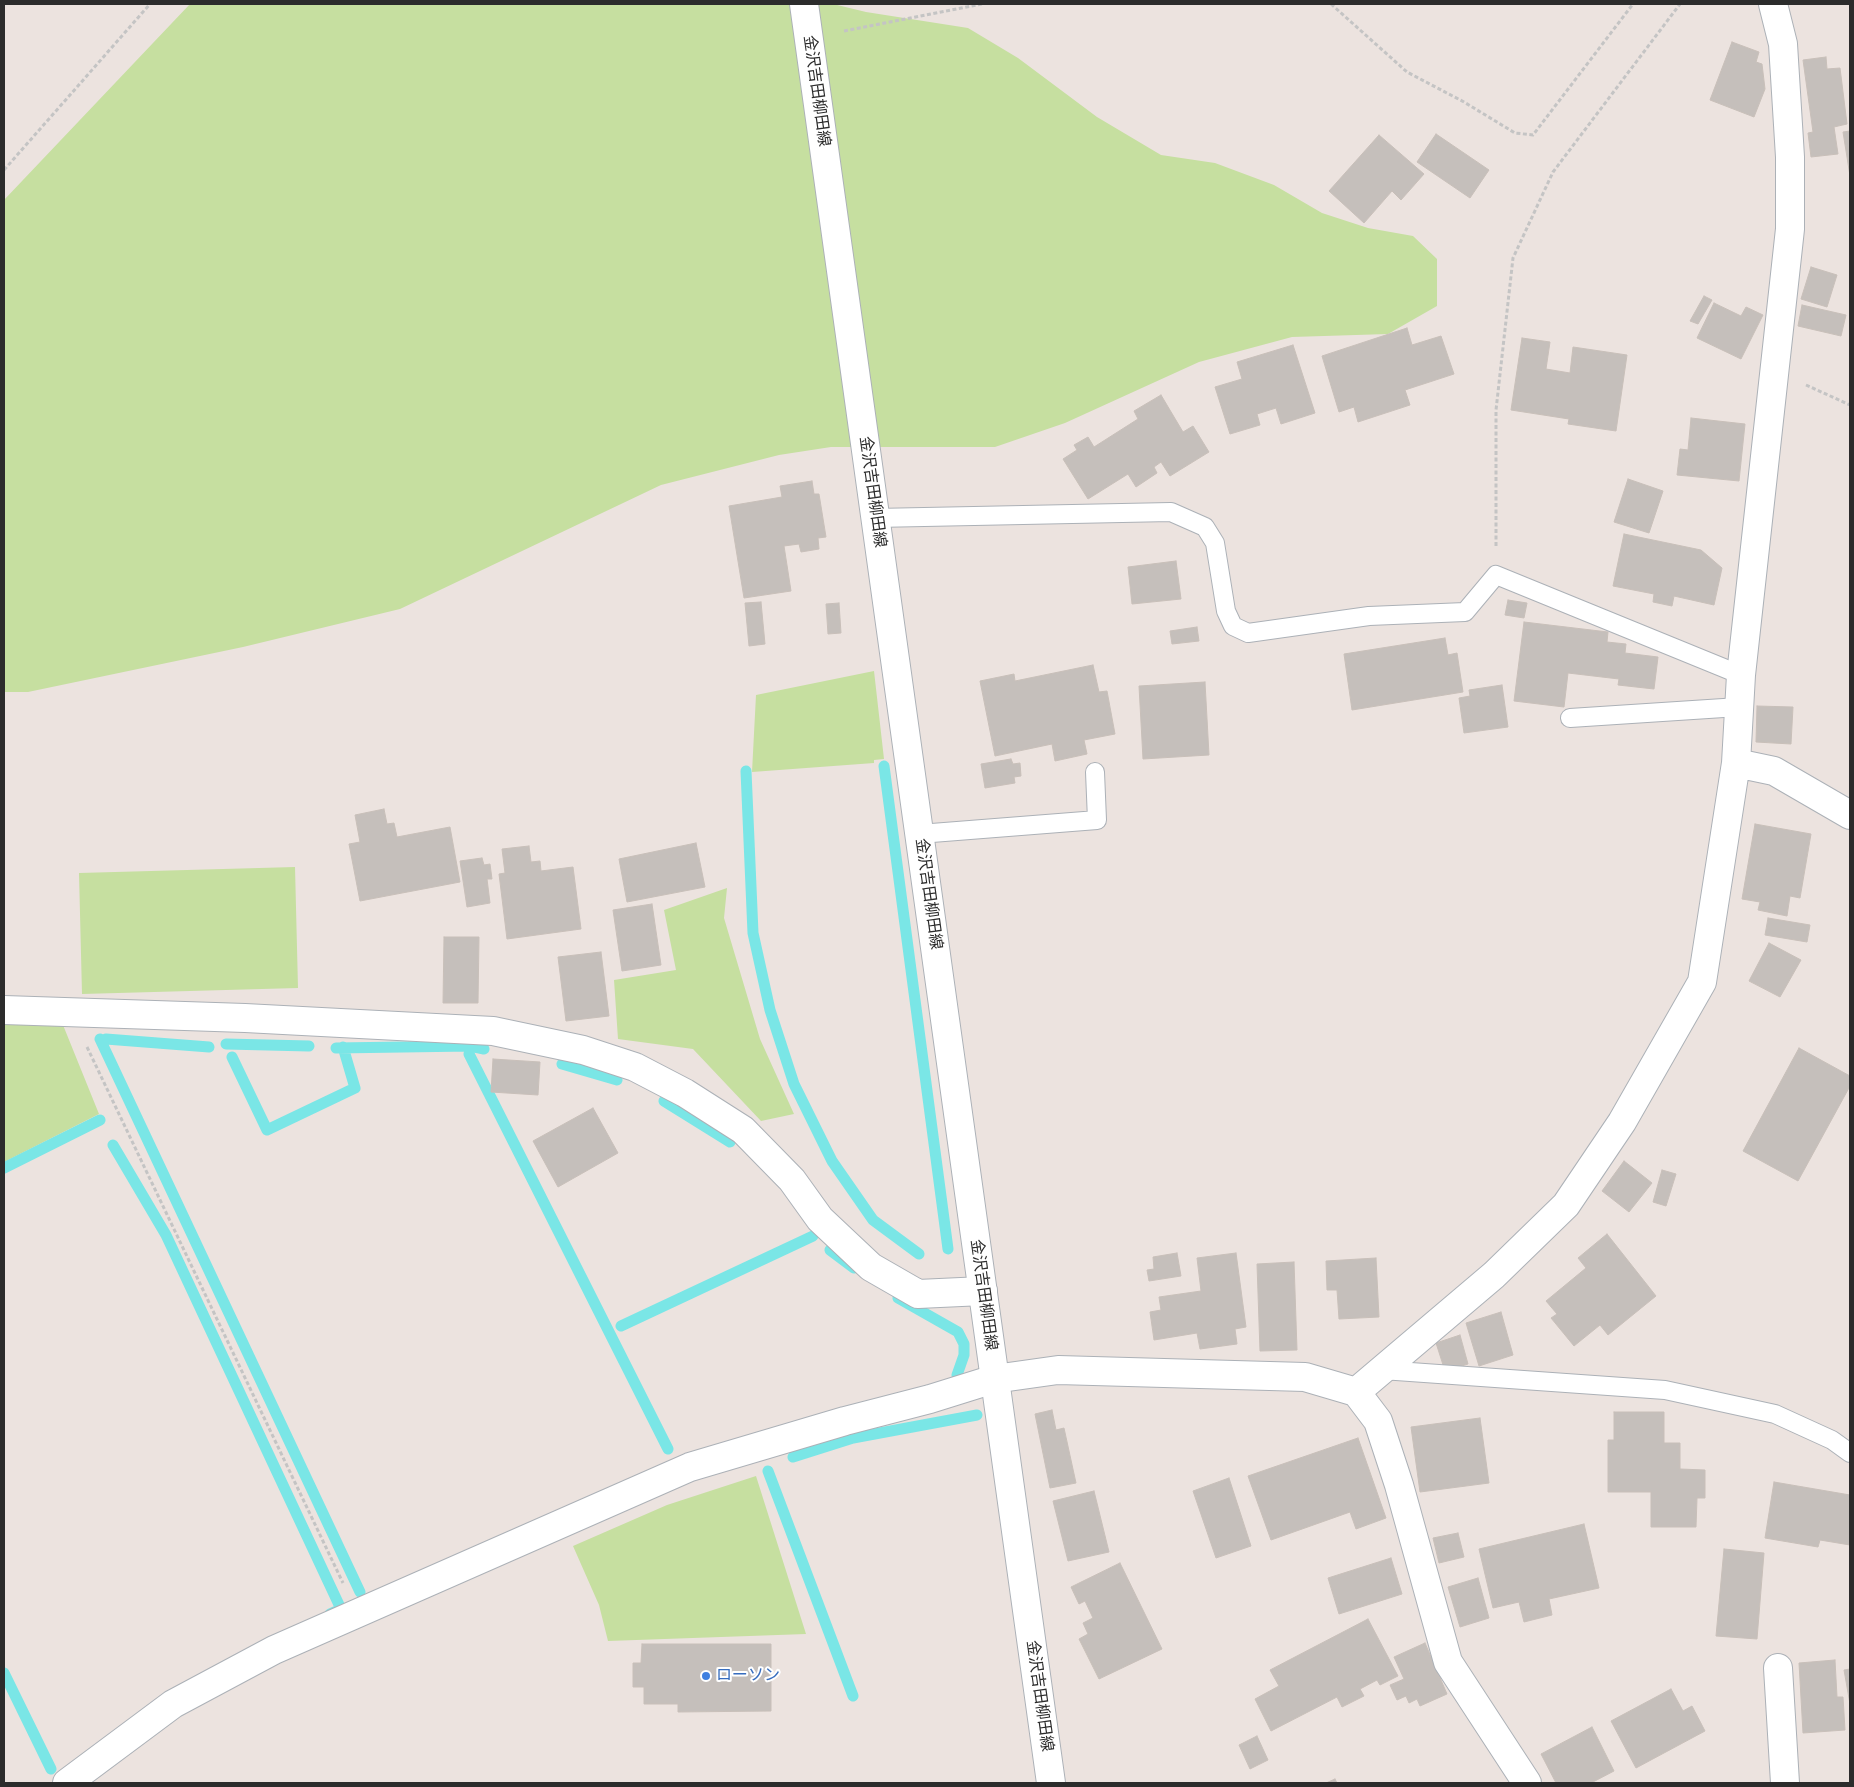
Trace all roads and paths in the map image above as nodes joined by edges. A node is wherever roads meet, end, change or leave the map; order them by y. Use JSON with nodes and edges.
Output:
{"nodes":[{"id":1,"x":150,"y":4,"type":"edge"},
{"id":2,"x":804,"y":4,"type":"edge"},
{"id":3,"x":982,"y":4,"type":"edge"},
{"id":4,"x":1331,"y":4,"type":"edge"},
{"id":5,"x":1633,"y":4,"type":"edge"},
{"id":6,"x":1680,"y":4,"type":"edge"},
{"id":7,"x":1773,"y":4,"type":"edge"},
{"id":8,"x":809,"y":38,"type":"junction"},
{"id":9,"x":4,"y":170,"type":"edge"},
{"id":10,"x":1774,"y":371,"type":"junction"},
{"id":11,"x":1850,"y":404,"type":"edge"},
{"id":12,"x":875,"y":518,"type":"junction"},
{"id":13,"x":1496,"y":575,"type":"junction"},
{"id":14,"x":1741,"y":675,"type":"junction"},
{"id":15,"x":1739,"y":707,"type":"junction"},
{"id":16,"x":1570,"y":718,"type":"dead end"},
{"id":17,"x":1736,"y":763,"type":"junction"},
{"id":18,"x":1095,"y":772,"type":"dead end"},
{"id":19,"x":1850,"y":815,"type":"edge"},
{"id":20,"x":919,"y":834,"type":"junction"},
{"id":21,"x":4,"y":1010,"type":"edge"},
{"id":22,"x":70,"y":1013,"type":"junction"},
{"id":23,"x":983,"y":1291,"type":"junction"},
{"id":24,"x":1382,"y":1370,"type":"junction"},
{"id":25,"x":994,"y":1379,"type":"junction"},
{"id":26,"x":1356,"y":1392,"type":"junction"},
{"id":27,"x":1850,"y":1453,"type":"edge"},
{"id":28,"x":357,"y":1613,"type":"junction"},
{"id":29,"x":1778,"y":1668,"type":"dead end"},
{"id":30,"x":67,"y":1783,"type":"edge"},
{"id":31,"x":1051,"y":1783,"type":"edge"},
{"id":32,"x":1527,"y":1783,"type":"edge"},
{"id":33,"x":1785,"y":1783,"type":"edge"}],
"edges":[{"from":1,"to":9,"type":"path"},
{"from":2,"to":8,"type":"street","name":"金沢吉田柳田線"},
{"from":3,"to":8,"type":"path"},
{"from":4,"to":5,"type":"path"},
{"from":6,"to":13,"type":"path"},
{"from":7,"to":10,"type":"street"},
{"from":8,"to":12,"type":"street","name":"金沢吉田柳田線"},
{"from":10,"to":11,"type":"path"},
{"from":10,"to":14,"type":"street"},
{"from":12,"to":13,"type":"lane"},
{"from":12,"to":20,"type":"street","name":"金沢吉田柳田線"},
{"from":13,"to":14,"type":"lane"},
{"from":14,"to":15,"type":"street"},
{"from":15,"to":16,"type":"lane"},
{"from":15,"to":17,"type":"street"},
{"from":17,"to":19,"type":"street"},
{"from":17,"to":24,"type":"street"},
{"from":18,"to":20,"type":"lane"},
{"from":20,"to":23,"type":"street","name":"金沢吉田柳田線"},
{"from":21,"to":22,"type":"street"},
{"from":22,"to":23,"type":"street"},
{"from":22,"to":28,"type":"path"},
{"from":23,"to":25,"type":"street","name":"金沢吉田柳田線"},
{"from":24,"to":26,"type":"street"},
{"from":24,"to":27,"type":"lane"},
{"from":25,"to":26,"type":"street"},
{"from":25,"to":28,"type":"street"},
{"from":25,"to":31,"type":"street","name":"金沢吉田柳田線"},
{"from":26,"to":32,"type":"street"},
{"from":28,"to":30,"type":"street"},
{"from":29,"to":33,"type":"street"}]}
